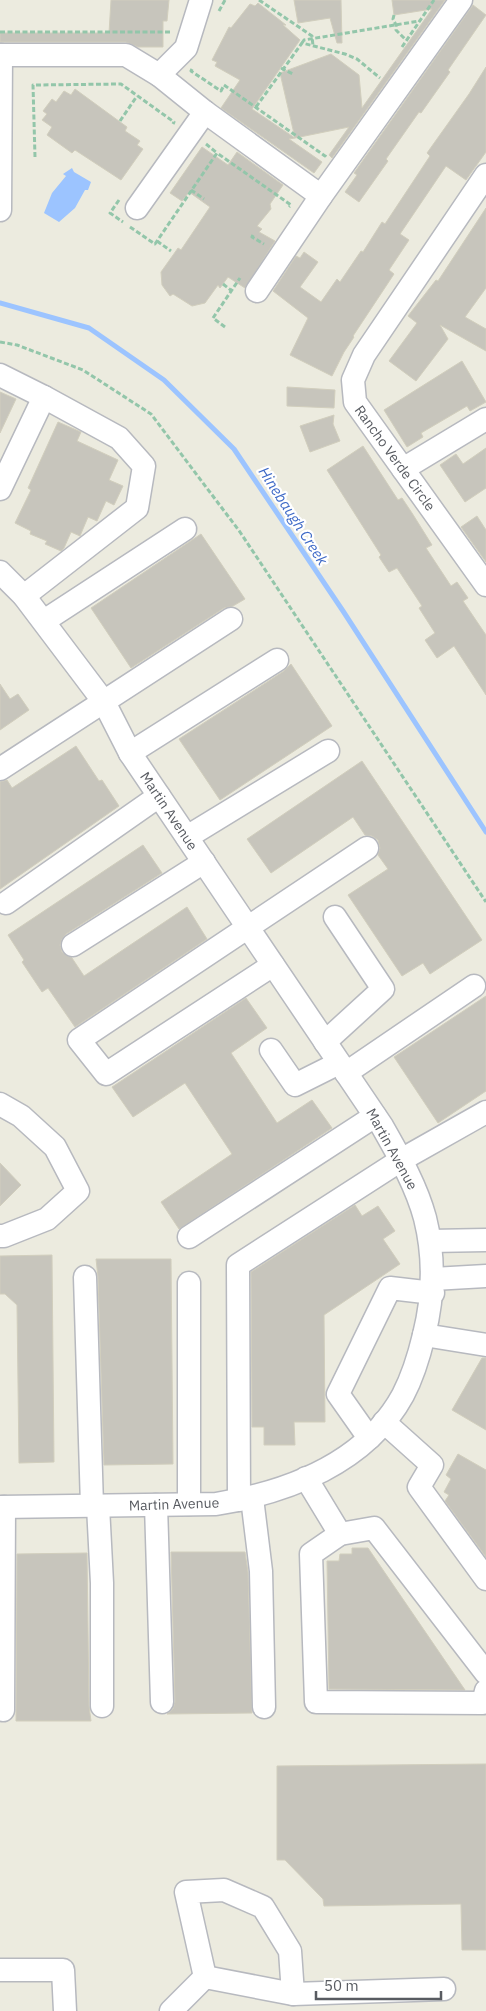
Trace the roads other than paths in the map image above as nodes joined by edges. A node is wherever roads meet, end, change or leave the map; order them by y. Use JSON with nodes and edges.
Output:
{"nodes":[{"id":1,"x":201,"y":0,"type":"edge"},
{"id":2,"x":461,"y":0,"type":"edge"},
{"id":3,"x":0,"y":55,"type":"edge"},
{"id":4,"x":159,"y":75,"type":"junction"},
{"id":5,"x":205,"y":112,"type":"junction"},
{"id":6,"x":486,"y":175,"type":"edge"},
{"id":7,"x":322,"y":196,"type":"junction"},
{"id":8,"x":137,"y":208,"type":"dead end"},
{"id":9,"x":0,"y":210,"type":"edge"},
{"id":10,"x":258,"y":291,"type":"dead end"},
{"id":11,"x":0,"y":375,"type":"edge"},
{"id":12,"x":44,"y":397,"type":"junction"},
{"id":13,"x":486,"y":419,"type":"edge"},
{"id":14,"x":403,"y":469,"type":"junction"},
{"id":15,"x":0,"y":489,"type":"edge"},
{"id":16,"x":185,"y":529,"type":"dead end"},
{"id":17,"x":0,"y":572,"type":"edge"},
{"id":18,"x":486,"y":585,"type":"edge"},
{"id":19,"x":24,"y":596,"type":"junction"},
{"id":20,"x":231,"y":619,"type":"dead end"},
{"id":21,"x":44,"y":621,"type":"junction"},
{"id":22,"x":277,"y":660,"type":"dead end"},
{"id":23,"x":104,"y":702,"type":"junction"},
{"id":24,"x":328,"y":751,"type":"dead end"},
{"id":25,"x":130,"y":753,"type":"junction"},
{"id":26,"x":0,"y":769,"type":"edge"},
{"id":27,"x":159,"y":796,"type":"junction"},
{"id":28,"x":187,"y":837,"type":"junction"},
{"id":29,"x":367,"y":848,"type":"dead end"},
{"id":30,"x":204,"y":862,"type":"junction"},
{"id":31,"x":6,"y":902,"type":"dead end"},
{"id":32,"x":335,"y":917,"type":"dead end"},
{"id":33,"x":248,"y":928,"type":"junction"},
{"id":34,"x":73,"y":945,"type":"dead end"},
{"id":35,"x":273,"y":965,"type":"junction"},
{"id":36,"x":474,"y":986,"type":"dead end"},
{"id":37,"x":325,"y":1042,"type":"junction"},
{"id":38,"x":271,"y":1050,"type":"dead end"},
{"id":39,"x":342,"y":1068,"type":"junction"},
{"id":40,"x":0,"y":1104,"type":"edge"},
{"id":41,"x":486,"y":1112,"type":"edge"},
{"id":42,"x":375,"y":1116,"type":"junction"},
{"id":43,"x":401,"y":1160,"type":"junction"},
{"id":44,"x":0,"y":1236,"type":"edge"},
{"id":45,"x":189,"y":1237,"type":"dead end"},
{"id":46,"x":486,"y":1240,"type":"edge"},
{"id":47,"x":430,"y":1241,"type":"junction"},
{"id":48,"x":486,"y":1276,"type":"edge"},
{"id":49,"x":85,"y":1277,"type":"dead end"},
{"id":50,"x":189,"y":1283,"type":"dead end"},
{"id":51,"x":433,"y":1286,"type":"junction"},
{"id":52,"x":424,"y":1335,"type":"junction"},
{"id":53,"x":486,"y":1345,"type":"edge"},
{"id":54,"x":376,"y":1430,"type":"junction"},
{"id":55,"x":306,"y":1478,"type":"junction"},
{"id":56,"x":245,"y":1499,"type":"junction"},
{"id":57,"x":189,"y":1504,"type":"junction"},
{"id":58,"x":156,"y":1505,"type":"junction"},
{"id":59,"x":95,"y":1506,"type":"junction"},
{"id":60,"x":2,"y":1508,"type":"edge"},
{"id":61,"x":340,"y":1534,"type":"junction"},
{"id":62,"x":486,"y":1579,"type":"edge"},
{"id":63,"x":486,"y":1673,"type":"edge"},
{"id":64,"x":486,"y":1691,"type":"edge"},
{"id":65,"x":162,"y":1702,"type":"dead end"},
{"id":66,"x":102,"y":1706,"type":"dead end"},
{"id":67,"x":264,"y":1707,"type":"dead end"},
{"id":68,"x":3,"y":1710,"type":"dead end"},
{"id":69,"x":0,"y":1970,"type":"edge"},
{"id":70,"x":205,"y":1977,"type":"junction"},
{"id":71,"x":444,"y":1989,"type":"dead end"},
{"id":72,"x":293,"y":1994,"type":"junction"},
{"id":73,"x":64,"y":2011,"type":"edge"},
{"id":74,"x":171,"y":2011,"type":"edge"}],
"edges":[{"from":1,"to":4,"type":"street"},
{"from":2,"to":7,"type":"street"},
{"from":3,"to":4,"type":"street"},
{"from":3,"to":9,"type":"street"},
{"from":4,"to":5,"type":"street"},
{"from":5,"to":7,"type":"street"},
{"from":5,"to":8,"type":"street"},
{"from":6,"to":14,"type":"street","name":"Rancho Verde Circle"},
{"from":7,"to":10,"type":"street"},
{"from":11,"to":12,"type":"street"},
{"from":12,"to":15,"type":"street"},
{"from":12,"to":19,"type":"street"},
{"from":13,"to":14,"type":"street"},
{"from":14,"to":18,"type":"street","name":"Rancho Verde Circle"},
{"from":16,"to":21,"type":"street"},
{"from":17,"to":19,"type":"street","name":"Martin Avenue"},
{"from":19,"to":21,"type":"street","name":"Martin Avenue"},
{"from":20,"to":23,"type":"street"},
{"from":21,"to":23,"type":"street","name":"Martin Avenue"},
{"from":22,"to":25,"type":"street"},
{"from":23,"to":25,"type":"street","name":"Martin Avenue"},
{"from":23,"to":26,"type":"street"},
{"from":24,"to":28,"type":"street"},
{"from":25,"to":27,"type":"street","name":"Martin Avenue"},
{"from":27,"to":28,"type":"street","name":"Martin Avenue"},
{"from":27,"to":31,"type":"street"},
{"from":28,"to":30,"type":"street","name":"Martin Avenue"},
{"from":29,"to":33,"type":"street"},
{"from":30,"to":33,"type":"street","name":"Martin Avenue"},
{"from":30,"to":34,"type":"street"},
{"from":32,"to":37,"type":"street"},
{"from":33,"to":35,"type":"street","name":"Martin Avenue"},
{"from":33,"to":35,"type":"street"},
{"from":35,"to":37,"type":"street","name":"Martin Avenue"},
{"from":36,"to":39,"type":"street"},
{"from":37,"to":39,"type":"street","name":"Martin Avenue"},
{"from":38,"to":39,"type":"street"},
{"from":39,"to":42,"type":"street","name":"Martin Avenue"},
{"from":40,"to":44,"type":"street"},
{"from":41,"to":43,"type":"street"},
{"from":42,"to":43,"type":"street","name":"Martin Avenue"},
{"from":42,"to":45,"type":"street"},
{"from":43,"to":47,"type":"street","name":"Martin Avenue"},
{"from":43,"to":56,"type":"street"},
{"from":46,"to":47,"type":"street"},
{"from":47,"to":51,"type":"street","name":"Martin Avenue"},
{"from":48,"to":51,"type":"street"},
{"from":49,"to":59,"type":"street"},
{"from":50,"to":57,"type":"street"},
{"from":51,"to":52,"type":"street","name":"Martin Avenue"},
{"from":51,"to":54,"type":"street"},
{"from":52,"to":53,"type":"street"},
{"from":52,"to":54,"type":"street","name":"Martin Avenue"},
{"from":54,"to":55,"type":"street","name":"Martin Avenue"},
{"from":54,"to":62,"type":"street"},
{"from":55,"to":56,"type":"street","name":"Martin Avenue"},
{"from":55,"to":61,"type":"street"},
{"from":56,"to":57,"type":"street","name":"Martin Avenue"},
{"from":56,"to":67,"type":"street"},
{"from":57,"to":58,"type":"street","name":"Martin Avenue"},
{"from":58,"to":59,"type":"street","name":"Martin Avenue"},
{"from":58,"to":65,"type":"street"},
{"from":59,"to":60,"type":"street","name":"Martin Avenue"},
{"from":59,"to":66,"type":"street"},
{"from":60,"to":68,"type":"street"},
{"from":61,"to":63,"type":"street"},
{"from":61,"to":64,"type":"street"},
{"from":69,"to":73,"type":"street"},
{"from":70,"to":72,"type":"street"},
{"from":70,"to":72,"type":"street"},
{"from":70,"to":74,"type":"street"},
{"from":71,"to":72,"type":"street"}]}
